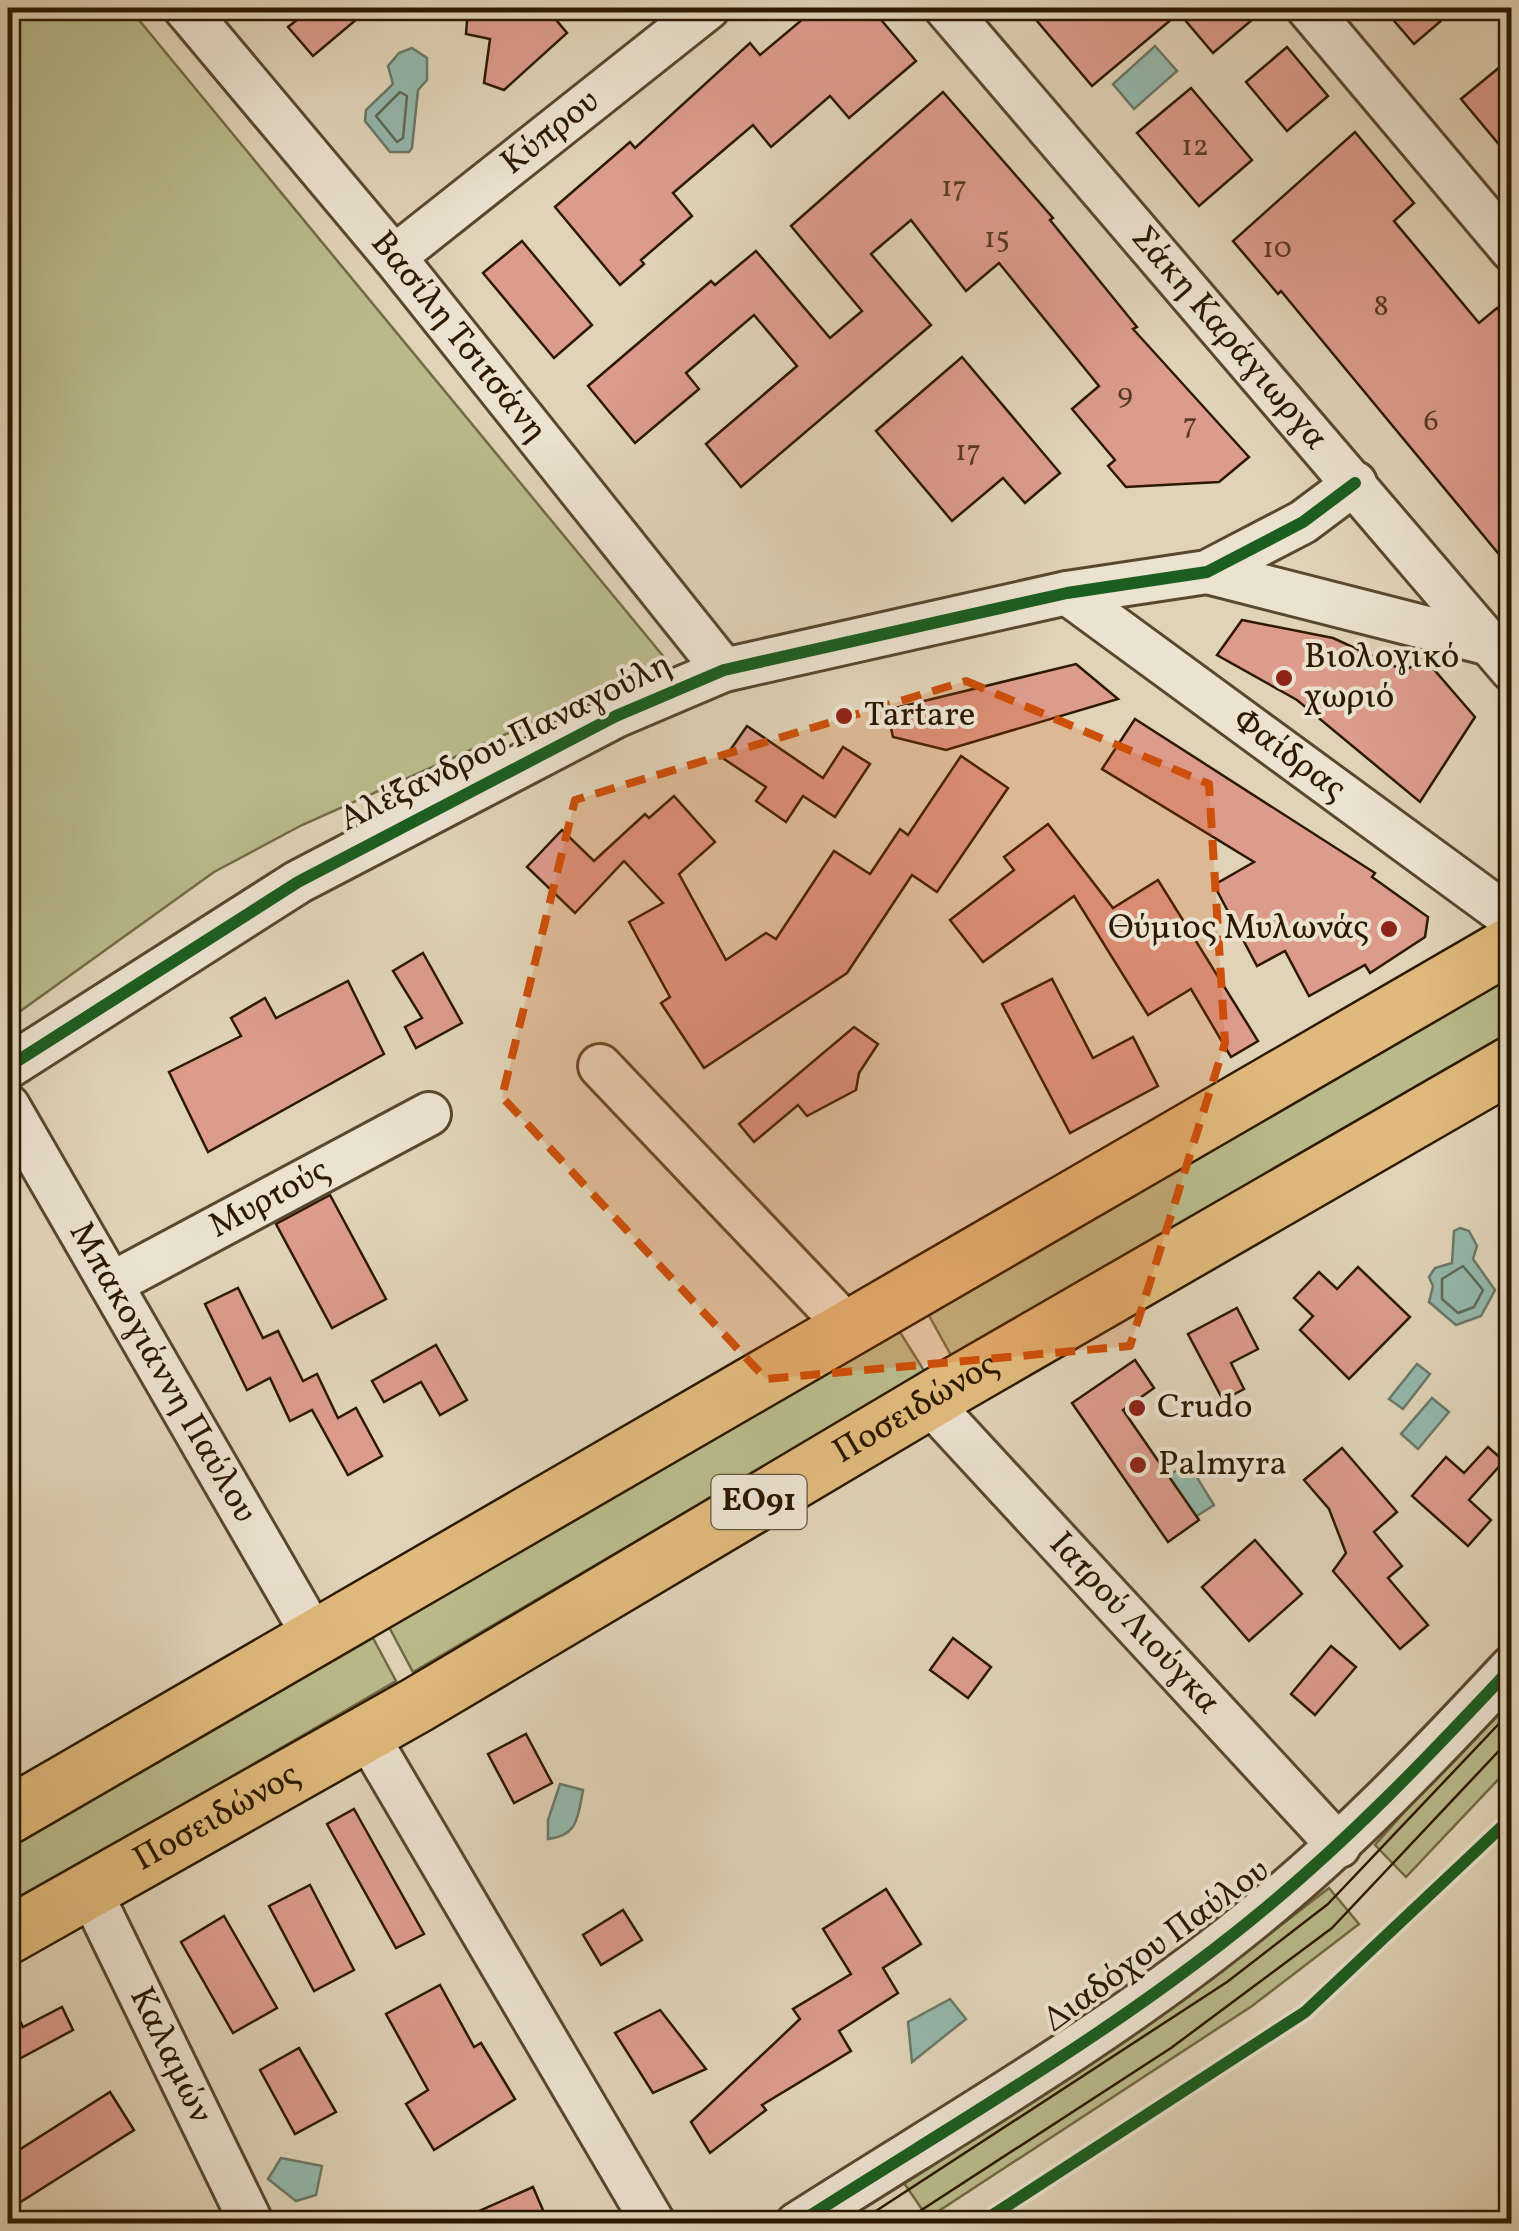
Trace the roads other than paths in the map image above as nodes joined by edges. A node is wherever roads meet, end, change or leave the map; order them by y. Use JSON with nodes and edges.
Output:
{"nodes":[{"id":1,"x":185,"y":8,"type":"edge"},
{"id":2,"x":708,"y":8,"type":"edge"},
{"id":3,"x":946,"y":8,"type":"edge"},
{"id":4,"x":1308,"y":8,"type":"edge"},
{"id":5,"x":1512,"y":250,"type":"edge"},
{"id":6,"x":394,"y":256,"type":"junction"},
{"id":7,"x":1355,"y":483,"type":"junction"},
{"id":8,"x":1207,"y":572,"type":"junction"},
{"id":9,"x":1067,"y":593,"type":"junction"},
{"id":10,"x":1500,"y":657,"type":"edge"},
{"id":11,"x":724,"y":670,"type":"junction"},
{"id":12,"x":1512,"y":919,"type":"edge"},
{"id":13,"x":1512,"y":944,"type":"edge"},
{"id":14,"x":1512,"y":1064,"type":"edge"},
{"id":15,"x":600,"y":1066,"type":"dead end"},
{"id":16,"x":8,"y":1067,"type":"edge"},
{"id":17,"x":8,"y":1106,"type":"edge"},
{"id":18,"x":428,"y":1114,"type":"dead end"},
{"id":19,"x":111,"y":1284,"type":"junction"},
{"id":20,"x":849,"y":1328,"type":"junction"},
{"id":21,"x":929,"y":1402,"type":"junction"},
{"id":22,"x":315,"y":1638,"type":"junction"},
{"id":23,"x":1512,"y":1667,"type":"edge"},
{"id":24,"x":365,"y":1732,"type":"junction"},
{"id":25,"x":8,"y":1816,"type":"edge"},
{"id":26,"x":1339,"y":1846,"type":"junction"},
{"id":27,"x":89,"y":1888,"type":"junction"},
{"id":28,"x":8,"y":1936,"type":"edge"},
{"id":29,"x":252,"y":2224,"type":"edge"},
{"id":30,"x":654,"y":2224,"type":"edge"},
{"id":31,"x":798,"y":2224,"type":"edge"}],
"edges":[{"from":1,"to":6,"type":"street","name":"Βασίλη Τσιτσάνη"},
{"from":2,"to":6,"type":"street","name":"Κύπρου"},
{"from":3,"to":7,"type":"street","name":"Σάκη Καράγιωργα"},
{"from":4,"to":5,"type":"street"},
{"from":6,"to":11,"type":"street","name":"Βασίλη Τσιτσάνη"},
{"from":7,"to":8,"type":"street","name":"Αλέξανδρου Παναγούλη"},
{"from":7,"to":10,"type":"street","name":"Σάκη Καράγιωργα"},
{"from":8,"to":9,"type":"street","name":"Αλέξανδρου Παναγούλη"},
{"from":8,"to":10,"type":"street","name":"Αλέξανδρου Παναγούλη"},
{"from":9,"to":11,"type":"street","name":"Αλέξανδρου Παναγούλη"},
{"from":9,"to":12,"type":"street","name":"Φαίδρας"},
{"from":11,"to":16,"type":"street","name":"Αλέξανδρου Παναγούλη"},
{"from":13,"to":20,"type":"highway"},
{"from":14,"to":21,"type":"highway","name":"Ποσειδώνος","number":"ΕΟ91"},
{"from":15,"to":20,"type":"street"},
{"from":17,"to":19,"type":"street","name":"Μπακογιάννη Παύλου"},
{"from":18,"to":19,"type":"street","name":"Μυρτούς"},
{"from":19,"to":22,"type":"street","name":"Μπακογιάννη Παύλου"},
{"from":20,"to":22,"type":"highway"},
{"from":21,"to":24,"type":"highway","name":"Ποσειδώνος","number":"ΕΟ91"},
{"from":21,"to":26,"type":"street","name":"Ιατρού Λιούγκα"},
{"from":22,"to":25,"type":"highway"},
{"from":23,"to":26,"type":"street","name":"Διαδόχου Παύλου"},
{"from":24,"to":27,"type":"highway","name":"Ποσειδώνος","number":"ΕΟ91"},
{"from":24,"to":30,"type":"street"},
{"from":26,"to":31,"type":"street","name":"Διαδόχου Παύλου"},
{"from":27,"to":28,"type":"highway","name":"Ποσειδώνος","number":"ΕΟ91"},
{"from":27,"to":29,"type":"street","name":"Καλαμών"}]}
